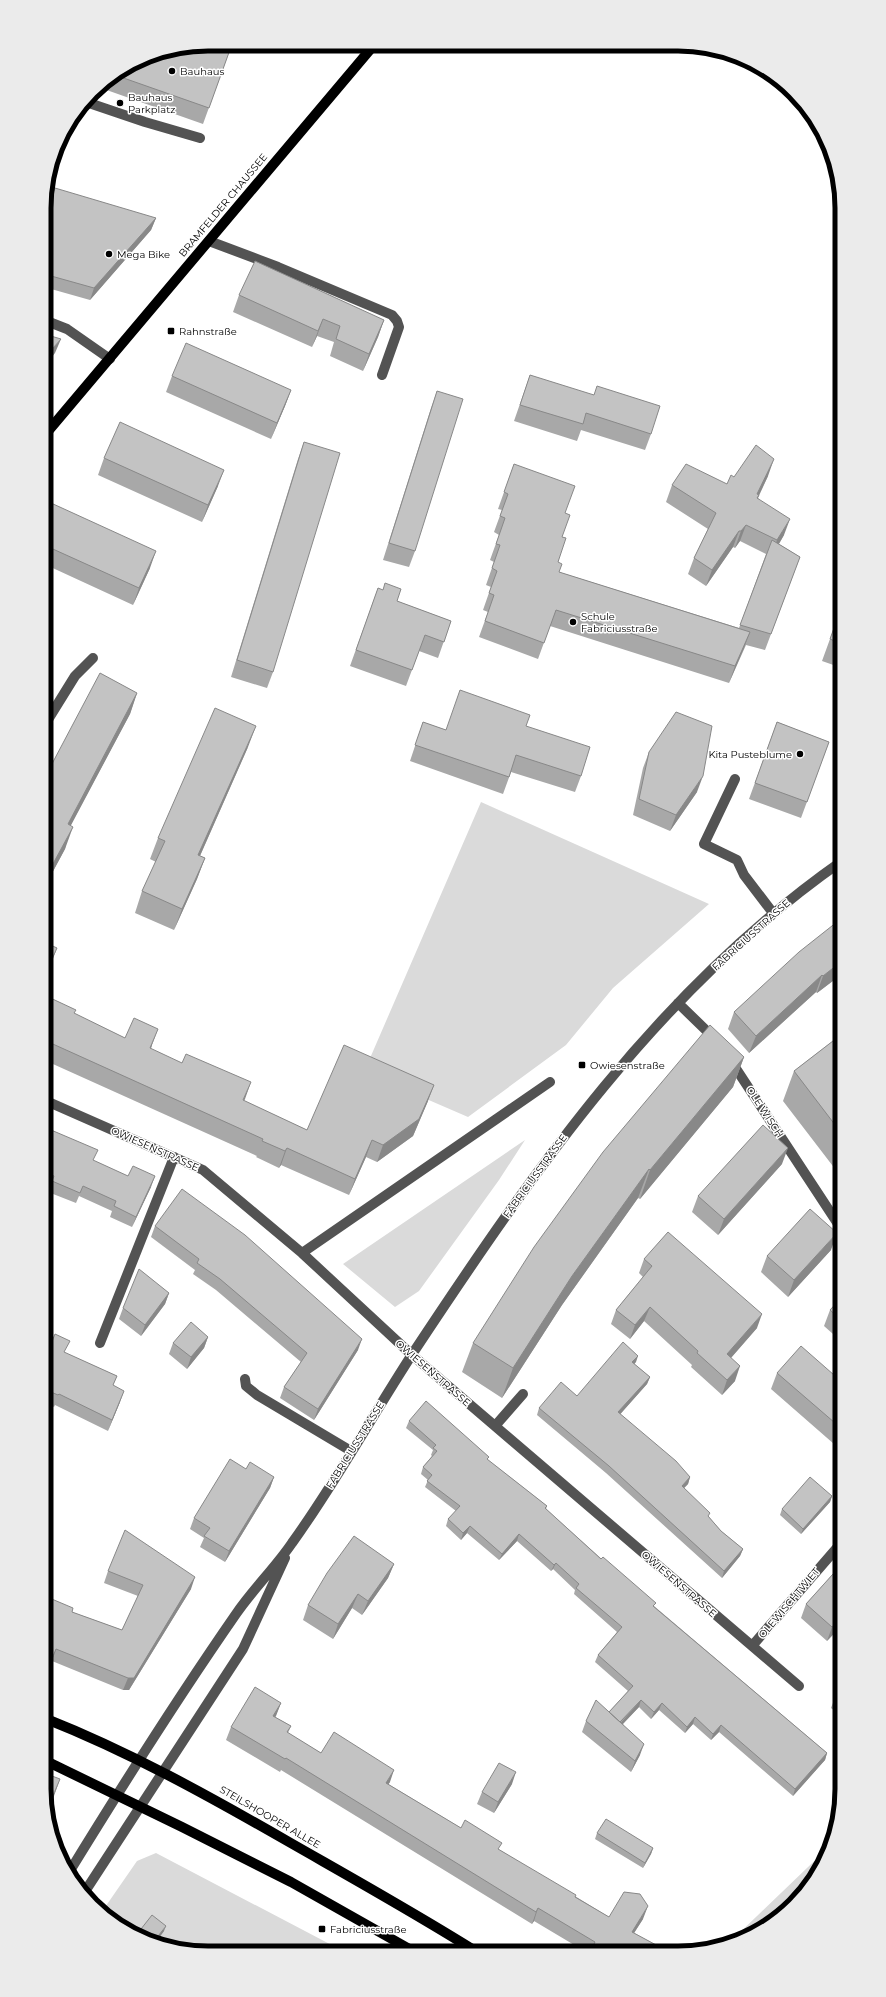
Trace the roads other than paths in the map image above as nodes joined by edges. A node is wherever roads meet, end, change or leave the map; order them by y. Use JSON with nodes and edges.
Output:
{"nodes":[{"id":1,"x":369,"y":51,"type":"edge"},
{"id":2,"x":90,"y":104,"type":"edge"},
{"id":3,"x":200,"y":138,"type":"dead end"},
{"id":4,"x":209,"y":241,"type":"junction"},
{"id":5,"x":51,"y":323,"type":"edge"},
{"id":6,"x":110,"y":359,"type":"junction"},
{"id":7,"x":382,"y":375,"type":"dead end"},
{"id":8,"x":51,"y":428,"type":"edge"},
{"id":9,"x":93,"y":658,"type":"dead end"},
{"id":10,"x":51,"y":715,"type":"edge"},
{"id":11,"x":735,"y":779,"type":"dead end"},
{"id":12,"x":835,"y":866,"type":"edge"},
{"id":13,"x":773,"y":913,"type":"junction"},
{"id":14,"x":678,"y":1002,"type":"junction"},
{"id":15,"x":718,"y":1044,"type":"edge"},
{"id":16,"x":727,"y":1055,"type":"edge"},
{"id":17,"x":550,"y":1082,"type":"dead end"},
{"id":18,"x":51,"y":1103,"type":"edge"},
{"id":19,"x":174,"y":1157,"type":"junction"},
{"id":20,"x":835,"y":1219,"type":"edge"},
{"id":21,"x":302,"y":1253,"type":"junction"},
{"id":22,"x":100,"y":1343,"type":"dead end"},
{"id":23,"x":412,"y":1355,"type":"junction"},
{"id":24,"x":245,"y":1379,"type":"dead end"},
{"id":25,"x":523,"y":1394,"type":"dead end"},
{"id":26,"x":495,"y":1426,"type":"junction"},
{"id":27,"x":351,"y":1452,"type":"junction"},
{"id":28,"x":292,"y":1544,"type":"junction"},
{"id":29,"x":835,"y":1550,"type":"edge"},
{"id":30,"x":752,"y":1646,"type":"junction"},
{"id":31,"x":798,"y":1686,"type":"dead end"},
{"id":32,"x":51,"y":1721,"type":"edge"},
{"id":33,"x":139,"y":1760,"type":"junction"},
{"id":34,"x":51,"y":1763,"type":"edge"},
{"id":35,"x":164,"y":1772,"type":"junction"},
{"id":36,"x":117,"y":1796,"type":"junction"},
{"id":37,"x":141,"y":1807,"type":"junction"},
{"id":38,"x":72,"y":1868,"type":"edge"},
{"id":39,"x":87,"y":1889,"type":"edge"},
{"id":40,"x":404,"y":1946,"type":"edge"},
{"id":41,"x":467,"y":1946,"type":"edge"}],
"edges":[{"from":1,"to":4,"type":"main road","name":"BRAMFELDER CHAUSSEE"},
{"from":2,"to":3,"type":"street"},
{"from":4,"to":6,"type":"main road","name":"BRAMFELDER CHAUSSEE"},
{"from":4,"to":7,"type":"street"},
{"from":5,"to":6,"type":"street"},
{"from":6,"to":8,"type":"main road","name":"BRAMFELDER CHAUSSEE"},
{"from":9,"to":10,"type":"street"},
{"from":11,"to":13,"type":"street"},
{"from":12,"to":13,"type":"street","name":"FABRICIUSSTRASSE"},
{"from":13,"to":14,"type":"street","name":"FABRICIUSSTRASSE"},
{"from":14,"to":15,"type":"street"},
{"from":14,"to":23,"type":"street","name":"FABRICIUSSTRASSE"},
{"from":16,"to":20,"type":"street","name":"OLE WISCH"},
{"from":17,"to":21,"type":"street"},
{"from":18,"to":19,"type":"street","name":"OWIESENSTRASSE"},
{"from":19,"to":21,"type":"street","name":"OWIESENSTRASSE"},
{"from":19,"to":22,"type":"street"},
{"from":21,"to":23,"type":"street","name":"OWIESENSTRASSE"},
{"from":23,"to":26,"type":"street","name":"OWIESENSTRASSE"},
{"from":23,"to":27,"type":"street","name":"FABRICIUSSTRASSE"},
{"from":24,"to":27,"type":"street"},
{"from":25,"to":26,"type":"street"},
{"from":26,"to":30,"type":"street","name":"OWIESENSTRASSE"},
{"from":27,"to":28,"type":"street","name":"FABRICIUSSTRASSE"},
{"from":28,"to":33,"type":"street","name":"FABRICIUSSTRASSE"},
{"from":28,"to":35,"type":"street","name":"FABRICIUSSTRASSE"},
{"from":29,"to":30,"type":"street","name":"OLEWISCHTWIET"},
{"from":30,"to":31,"type":"street","name":"OWIESENSTRASSE"},
{"from":32,"to":33,"type":"main road","name":"STEILSHOOPER ALLEE"},
{"from":33,"to":35,"type":"main road","name":"STEILSHOOPER ALLEE"},
{"from":33,"to":36,"type":"street","name":"FABRICIUSSTRASSE"},
{"from":34,"to":36,"type":"main road"},
{"from":35,"to":37,"type":"street","name":"FABRICIUSSTRASSE"},
{"from":35,"to":41,"type":"main road","name":"STEILSHOOPER ALLEE"},
{"from":36,"to":37,"type":"main road"},
{"from":36,"to":38,"type":"street","name":"FABRICIUSSTRASSE"},
{"from":37,"to":39,"type":"street","name":"FABRICIUSSTRASSE"},
{"from":37,"to":40,"type":"main road"}]}
